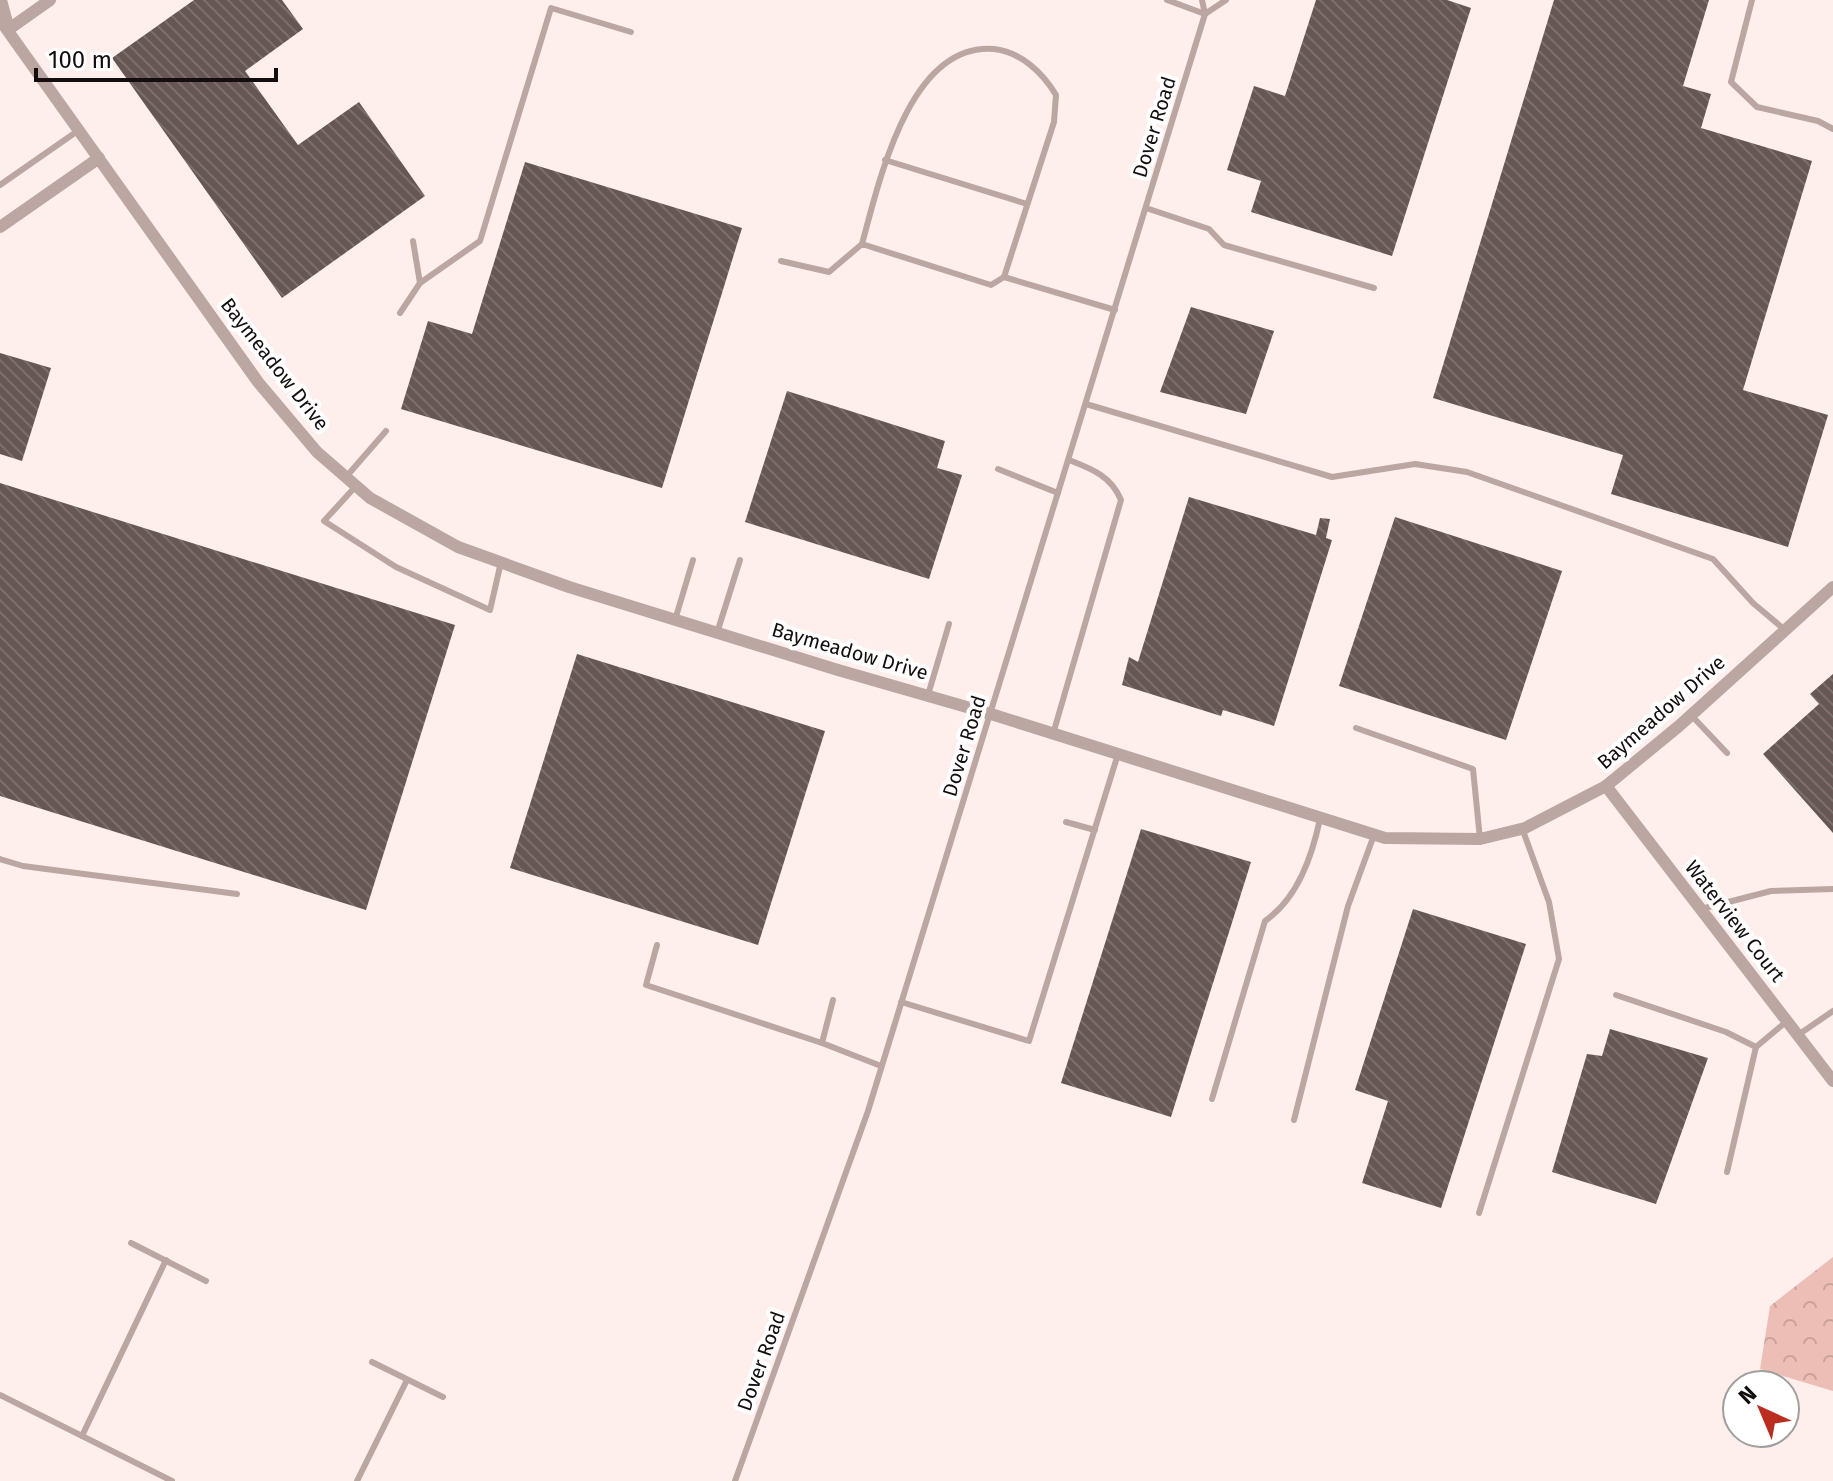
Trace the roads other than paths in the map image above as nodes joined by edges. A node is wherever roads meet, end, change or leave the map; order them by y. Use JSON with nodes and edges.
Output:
{"nodes":[{"id":1,"x":1,"y":0,"type":"edge"},
{"id":2,"x":50,"y":0,"type":"edge"},
{"id":3,"x":1167,"y":0,"type":"edge"},
{"id":4,"x":1202,"y":0,"type":"edge"},
{"id":5,"x":1226,"y":0,"type":"edge"},
{"id":6,"x":1752,"y":0,"type":"edge"},
{"id":7,"x":1205,"y":14,"type":"junction"},
{"id":8,"x":3,"y":28,"type":"edge"},
{"id":9,"x":631,"y":32,"type":"dead end"},
{"id":10,"x":1833,"y":129,"type":"edge"},
{"id":11,"x":79,"y":130,"type":"junction"},
{"id":12,"x":99,"y":158,"type":"junction"},
{"id":13,"x":885,"y":160,"type":"junction"},
{"id":14,"x":0,"y":185,"type":"edge"},
{"id":15,"x":1027,"y":204,"type":"junction"},
{"id":16,"x":1146,"y":208,"type":"junction"},
{"id":17,"x":0,"y":227,"type":"edge"},
{"id":18,"x":413,"y":241,"type":"dead end"},
{"id":19,"x":862,"y":244,"type":"junction"},
{"id":20,"x":781,"y":261,"type":"dead end"},
{"id":21,"x":1004,"y":277,"type":"junction"},
{"id":22,"x":420,"y":283,"type":"junction"},
{"id":23,"x":1374,"y":288,"type":"dead end"},
{"id":24,"x":1115,"y":310,"type":"junction"},
{"id":25,"x":400,"y":313,"type":"dead end"},
{"id":26,"x":1086,"y":404,"type":"junction"},
{"id":27,"x":386,"y":431,"type":"dead end"},
{"id":28,"x":1069,"y":460,"type":"junction"},
{"id":29,"x":998,"y":469,"type":"dead end"},
{"id":30,"x":351,"y":482,"type":"junction"},
{"id":31,"x":1058,"y":493,"type":"junction"},
{"id":32,"x":693,"y":560,"type":"dead end"},
{"id":33,"x":740,"y":560,"type":"dead end"},
{"id":34,"x":501,"y":562,"type":"junction"},
{"id":35,"x":1833,"y":587,"type":"edge"},
{"id":36,"x":675,"y":620,"type":"junction"},
{"id":37,"x":949,"y":624,"type":"dead end"},
{"id":38,"x":1785,"y":630,"type":"junction"},
{"id":39,"x":717,"y":633,"type":"junction"},
{"id":40,"x":928,"y":695,"type":"junction"},
{"id":41,"x":991,"y":714,"type":"junction"},
{"id":42,"x":1691,"y":715,"type":"junction"},
{"id":43,"x":1356,"y":728,"type":"dead end"},
{"id":44,"x":1053,"y":734,"type":"junction"},
{"id":45,"x":1727,"y":753,"type":"dead end"},
{"id":46,"x":1118,"y":754,"type":"junction"},
{"id":47,"x":1606,"y":786,"type":"junction"},
{"id":48,"x":1320,"y":819,"type":"junction"},
{"id":49,"x":1066,"y":822,"type":"dead end"},
{"id":50,"x":1522,"y":828,"type":"junction"},
{"id":51,"x":1095,"y":830,"type":"junction"},
{"id":52,"x":1374,"y":835,"type":"junction"},
{"id":53,"x":1480,"y":839,"type":"junction"},
{"id":54,"x":0,"y":859,"type":"edge"},
{"id":55,"x":1833,"y":889,"type":"edge"},
{"id":56,"x":237,"y":894,"type":"dead end"},
{"id":57,"x":1701,"y":909,"type":"junction"},
{"id":58,"x":657,"y":945,"type":"dead end"},
{"id":59,"x":1616,"y":995,"type":"dead end"},
{"id":60,"x":833,"y":1000,"type":"dead end"},
{"id":61,"x":901,"y":1002,"type":"junction"},
{"id":62,"x":1833,"y":1011,"type":"edge"},
{"id":63,"x":1787,"y":1021,"type":"junction"},
{"id":64,"x":1798,"y":1035,"type":"junction"},
{"id":65,"x":822,"y":1043,"type":"junction"},
{"id":66,"x":1756,"y":1047,"type":"junction"},
{"id":67,"x":881,"y":1066,"type":"junction"},
{"id":68,"x":1833,"y":1081,"type":"edge"},
{"id":69,"x":1212,"y":1099,"type":"dead end"},
{"id":70,"x":1294,"y":1120,"type":"dead end"},
{"id":71,"x":1727,"y":1172,"type":"dead end"},
{"id":72,"x":1479,"y":1213,"type":"dead end"},
{"id":73,"x":131,"y":1243,"type":"dead end"},
{"id":74,"x":166,"y":1260,"type":"junction"},
{"id":75,"x":206,"y":1281,"type":"dead end"},
{"id":76,"x":372,"y":1362,"type":"dead end"},
{"id":77,"x":407,"y":1380,"type":"junction"},
{"id":78,"x":0,"y":1395,"type":"edge"},
{"id":79,"x":443,"y":1397,"type":"dead end"},
{"id":80,"x":82,"y":1436,"type":"junction"},
{"id":81,"x":172,"y":1481,"type":"edge"},
{"id":82,"x":357,"y":1481,"type":"edge"},
{"id":83,"x":735,"y":1481,"type":"edge"}],
"edges":[{"from":1,"to":8,"type":"street","name":"Baymeadow Drive"},
{"from":2,"to":8,"type":"street"},
{"from":3,"to":7,"type":"lane"},
{"from":4,"to":7,"type":"lane"},
{"from":5,"to":7,"type":"lane"},
{"from":6,"to":10,"type":"lane"},
{"from":7,"to":16,"type":"lane","name":"Dover Road"},
{"from":8,"to":11,"type":"street","name":"Baymeadow Drive"},
{"from":9,"to":22,"type":"lane"},
{"from":11,"to":12,"type":"street","name":"Baymeadow Drive"},
{"from":11,"to":14,"type":"lane"},
{"from":12,"to":17,"type":"street"},
{"from":12,"to":30,"type":"street","name":"Baymeadow Drive"},
{"from":13,"to":15,"type":"lane"},
{"from":13,"to":15,"type":"lane"},
{"from":13,"to":19,"type":"lane"},
{"from":15,"to":21,"type":"lane"},
{"from":16,"to":23,"type":"lane"},
{"from":16,"to":24,"type":"lane","name":"Dover Road"},
{"from":18,"to":22,"type":"lane"},
{"from":19,"to":20,"type":"lane"},
{"from":19,"to":21,"type":"lane"},
{"from":21,"to":24,"type":"lane"},
{"from":22,"to":25,"type":"lane"},
{"from":24,"to":26,"type":"lane","name":"Dover Road"},
{"from":26,"to":28,"type":"lane","name":"Dover Road"},
{"from":26,"to":38,"type":"lane"},
{"from":27,"to":30,"type":"lane"},
{"from":28,"to":31,"type":"lane","name":"Dover Road"},
{"from":28,"to":44,"type":"lane"},
{"from":29,"to":31,"type":"lane"},
{"from":30,"to":34,"type":"street","name":"Baymeadow Drive"},
{"from":30,"to":34,"type":"lane"},
{"from":31,"to":41,"type":"lane","name":"Dover Road"},
{"from":32,"to":36,"type":"lane"},
{"from":33,"to":39,"type":"lane"},
{"from":34,"to":36,"type":"street","name":"Baymeadow Drive"},
{"from":35,"to":38,"type":"street","name":"Baymeadow Drive"},
{"from":36,"to":39,"type":"street","name":"Baymeadow Drive"},
{"from":37,"to":40,"type":"lane"},
{"from":38,"to":42,"type":"street","name":"Baymeadow Drive"},
{"from":39,"to":40,"type":"street","name":"Baymeadow Drive"},
{"from":40,"to":41,"type":"street","name":"Baymeadow Drive"},
{"from":41,"to":44,"type":"street","name":"Baymeadow Drive"},
{"from":41,"to":61,"type":"lane","name":"Dover Road"},
{"from":42,"to":45,"type":"lane"},
{"from":42,"to":47,"type":"street","name":"Baymeadow Drive"},
{"from":43,"to":53,"type":"lane"},
{"from":44,"to":46,"type":"street","name":"Baymeadow Drive"},
{"from":46,"to":48,"type":"street","name":"Baymeadow Drive"},
{"from":46,"to":51,"type":"lane"},
{"from":47,"to":50,"type":"street","name":"Baymeadow Drive"},
{"from":47,"to":57,"type":"street","name":"Waterview Court"},
{"from":48,"to":52,"type":"street","name":"Baymeadow Drive"},
{"from":48,"to":69,"type":"lane"},
{"from":49,"to":51,"type":"lane"},
{"from":50,"to":53,"type":"street","name":"Baymeadow Drive"},
{"from":50,"to":72,"type":"lane"},
{"from":51,"to":61,"type":"lane"},
{"from":52,"to":53,"type":"street","name":"Baymeadow Drive"},
{"from":52,"to":70,"type":"lane"},
{"from":54,"to":56,"type":"lane"},
{"from":55,"to":57,"type":"lane"},
{"from":57,"to":63,"type":"street","name":"Waterview Court"},
{"from":58,"to":65,"type":"lane"},
{"from":59,"to":66,"type":"lane"},
{"from":60,"to":65,"type":"lane"},
{"from":61,"to":67,"type":"lane","name":"Dover Road"},
{"from":62,"to":64,"type":"lane"},
{"from":63,"to":64,"type":"street","name":"Waterview Court"},
{"from":63,"to":66,"type":"lane"},
{"from":64,"to":68,"type":"street","name":"Waterview Court"},
{"from":65,"to":67,"type":"lane"},
{"from":66,"to":71,"type":"lane"},
{"from":67,"to":83,"type":"lane","name":"Dover Road"},
{"from":73,"to":74,"type":"lane"},
{"from":74,"to":75,"type":"lane"},
{"from":74,"to":80,"type":"lane"},
{"from":76,"to":77,"type":"lane"},
{"from":77,"to":79,"type":"lane"},
{"from":77,"to":82,"type":"lane"},
{"from":78,"to":80,"type":"lane"},
{"from":80,"to":81,"type":"lane"}]}
